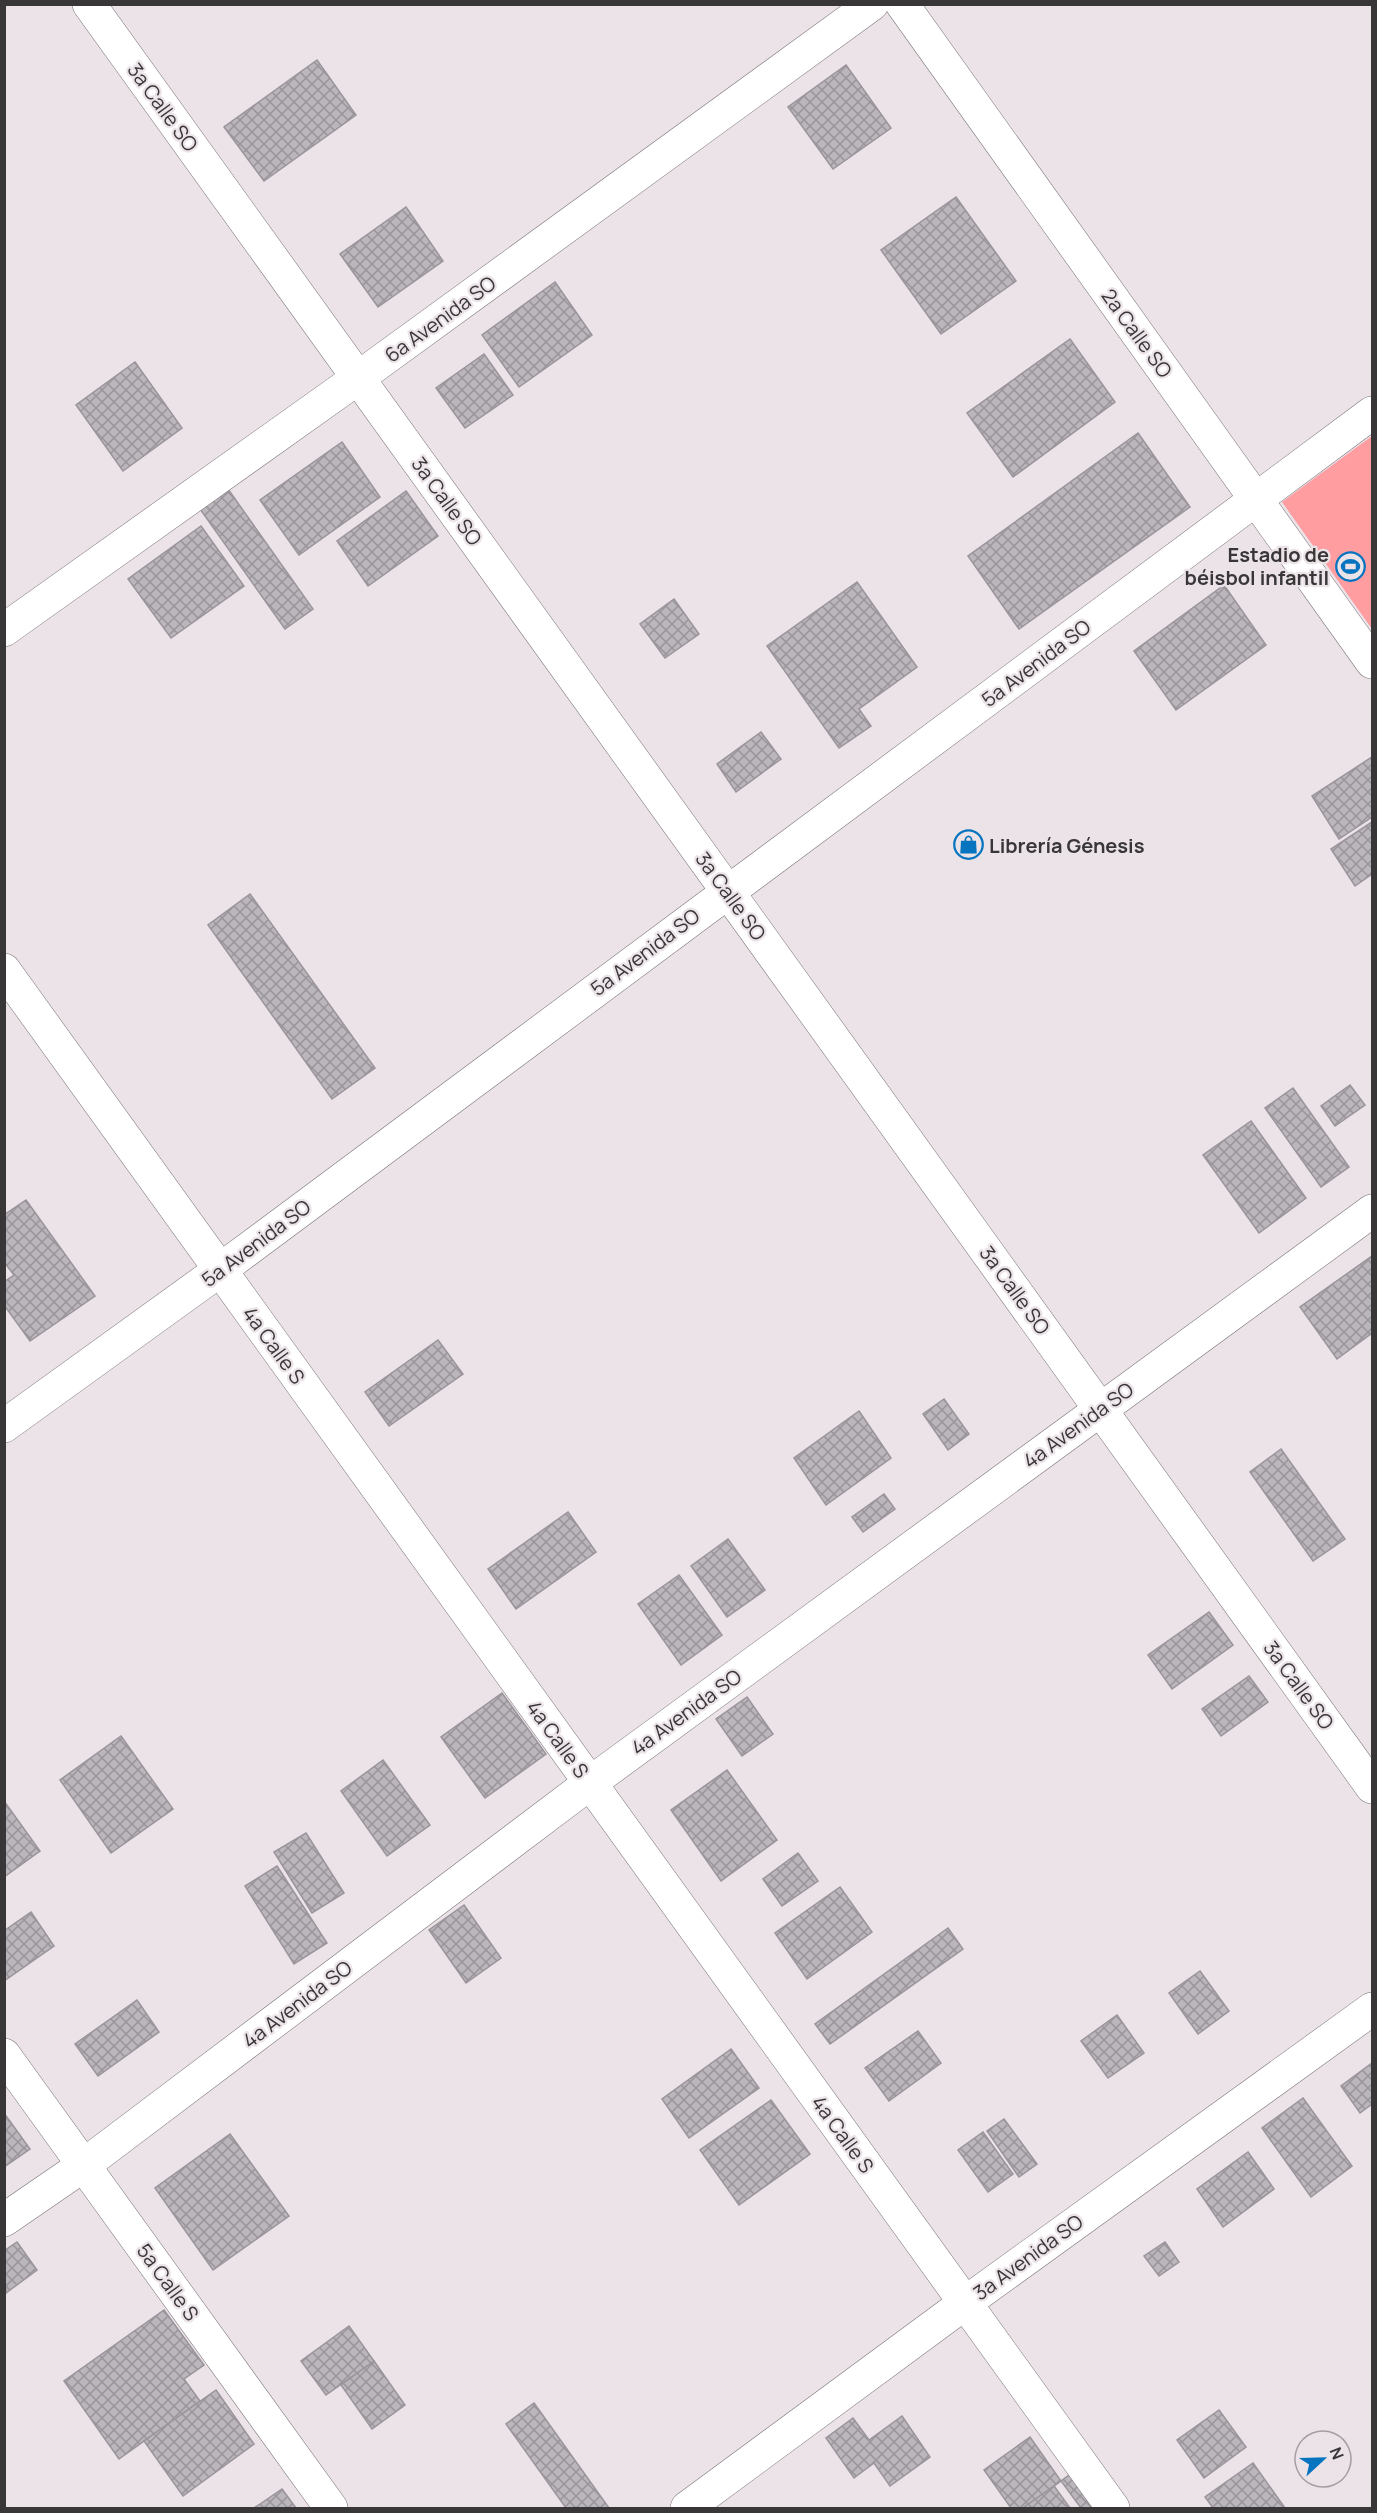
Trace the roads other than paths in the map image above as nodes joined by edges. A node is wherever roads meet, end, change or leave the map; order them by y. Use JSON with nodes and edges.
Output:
{"nodes":[{"id":1,"x":89,"y":4,"type":"edge"},
{"id":2,"x":872,"y":4,"type":"edge"},
{"id":3,"x":902,"y":4,"type":"edge"},
{"id":4,"x":358,"y":378,"type":"junction"},
{"id":5,"x":1372,"y":413,"type":"edge"},
{"id":6,"x":1256,"y":500,"type":"junction"},
{"id":7,"x":4,"y":630,"type":"edge"},
{"id":8,"x":1372,"y":662,"type":"edge"},
{"id":9,"x":728,"y":891,"type":"junction"},
{"id":10,"x":4,"y":970,"type":"edge"},
{"id":11,"x":1372,"y":1211,"type":"edge"},
{"id":12,"x":220,"y":1270,"type":"junction"},
{"id":13,"x":1100,"y":1409,"type":"junction"},
{"id":14,"x":4,"y":1426,"type":"edge"},
{"id":15,"x":590,"y":1783,"type":"junction"},
{"id":16,"x":1372,"y":1787,"type":"edge"},
{"id":17,"x":1372,"y":2009,"type":"edge"},
{"id":18,"x":4,"y":2055,"type":"edge"},
{"id":19,"x":84,"y":2165,"type":"junction"},
{"id":20,"x":4,"y":2220,"type":"edge"},
{"id":21,"x":965,"y":2303,"type":"junction"},
{"id":22,"x":331,"y":2508,"type":"edge"},
{"id":23,"x":687,"y":2508,"type":"edge"},
{"id":24,"x":1113,"y":2508,"type":"edge"}],
"edges":[{"from":1,"to":4,"type":"street","name":"3a Calle SO"},
{"from":2,"to":4,"type":"street","name":"6a Avenida SO"},
{"from":3,"to":6,"type":"street","name":"2a Calle SO"},
{"from":4,"to":7,"type":"street","name":"6a Avenida SO"},
{"from":4,"to":9,"type":"street","name":"3a Calle SO"},
{"from":5,"to":6,"type":"street","name":"5a Avenida SO"},
{"from":6,"to":8,"type":"street","name":"2a Calle SO"},
{"from":6,"to":9,"type":"street","name":"5a Avenida SO"},
{"from":9,"to":12,"type":"street","name":"5a Avenida SO"},
{"from":9,"to":13,"type":"street","name":"3a Calle SO"},
{"from":10,"to":12,"type":"street","name":"4a Calle S"},
{"from":11,"to":13,"type":"street","name":"4a Avenida SO"},
{"from":12,"to":14,"type":"street","name":"5a Avenida SO"},
{"from":12,"to":15,"type":"street","name":"4a Calle S"},
{"from":13,"to":15,"type":"street","name":"4a Avenida SO"},
{"from":13,"to":16,"type":"street","name":"3a Calle SO"},
{"from":15,"to":19,"type":"street","name":"4a Avenida SO"},
{"from":15,"to":21,"type":"street","name":"4a Calle S"},
{"from":17,"to":21,"type":"street","name":"3a Avenida SO"},
{"from":18,"to":19,"type":"street","name":"5a Calle S"},
{"from":19,"to":20,"type":"street","name":"4a Avenida SO"},
{"from":19,"to":22,"type":"street","name":"5a Calle S"},
{"from":21,"to":23,"type":"street","name":"3a Avenida SO"},
{"from":21,"to":24,"type":"street","name":"4a Calle S"}]}
